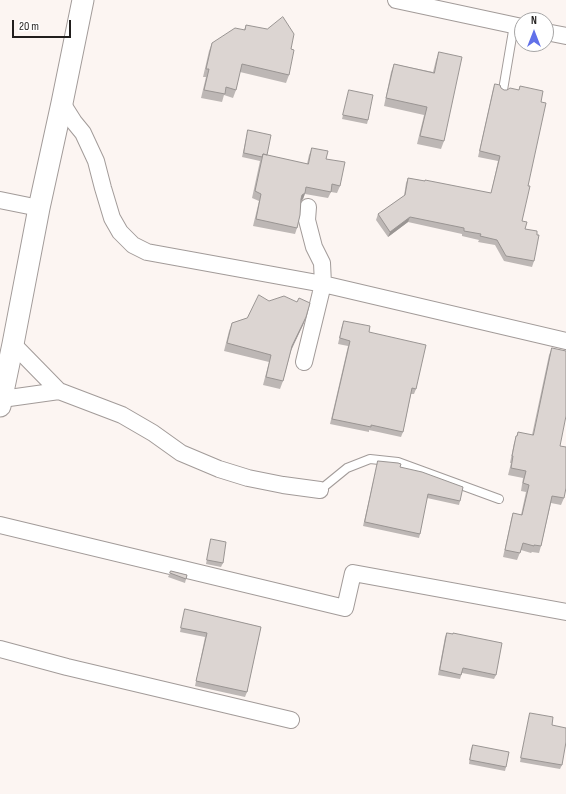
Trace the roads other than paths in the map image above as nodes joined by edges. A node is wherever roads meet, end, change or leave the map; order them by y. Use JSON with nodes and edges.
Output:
{"nodes":[{"id":1,"x":83,"y":0,"type":"edge"},
{"id":2,"x":396,"y":0,"type":"edge"},
{"id":3,"x":514,"y":25,"type":"edge"},
{"id":4,"x":554,"y":34,"type":"edge"},
{"id":5,"x":566,"y":36,"type":"edge"},
{"id":6,"x":514,"y":43,"type":"edge"},
{"id":7,"x":503,"y":90,"type":"edge"},
{"id":8,"x":62,"y":103,"type":"junction"},
{"id":9,"x":0,"y":200,"type":"edge"},
{"id":10,"x":308,"y":207,"type":"dead end"},
{"id":11,"x":39,"y":208,"type":"junction"},
{"id":12,"x":323,"y":284,"type":"junction"},
{"id":13,"x":566,"y":341,"type":"edge"},
{"id":14,"x":13,"y":344,"type":"junction"},
{"id":15,"x":304,"y":362,"type":"dead end"},
{"id":16,"x":59,"y":391,"type":"junction"},
{"id":17,"x":1,"y":402,"type":"edge"},
{"id":18,"x":320,"y":490,"type":"joint"},
{"id":19,"x":499,"y":499,"type":"dead end"},
{"id":20,"x":0,"y":525,"type":"edge"},
{"id":21,"x":566,"y":612,"type":"edge"},
{"id":22,"x":0,"y":650,"type":"edge"},
{"id":23,"x":292,"y":720,"type":"dead end"}],
"edges":[{"from":1,"to":8,"type":"street"},
{"from":2,"to":3,"type":"street"},
{"from":4,"to":5,"type":"street"},
{"from":6,"to":7,"type":"lane"},
{"from":8,"to":11,"type":"street"},
{"from":8,"to":12,"type":"street"},
{"from":9,"to":11,"type":"street"},
{"from":10,"to":12,"type":"street"},
{"from":11,"to":14,"type":"street"},
{"from":12,"to":13,"type":"street"},
{"from":12,"to":15,"type":"street"},
{"from":14,"to":16,"type":"street"},
{"from":14,"to":17,"type":"street"},
{"from":16,"to":17,"type":"street"},
{"from":16,"to":18,"type":"street"},
{"from":18,"to":19,"type":"lane"},
{"from":20,"to":21,"type":"street"},
{"from":22,"to":23,"type":"street"}]}
